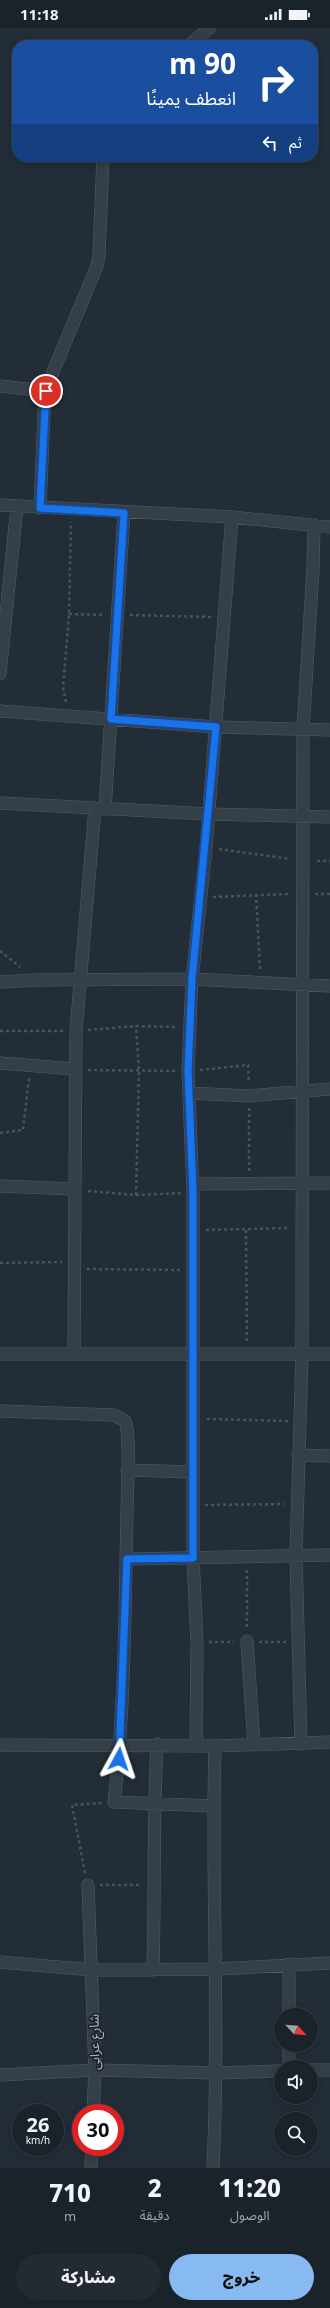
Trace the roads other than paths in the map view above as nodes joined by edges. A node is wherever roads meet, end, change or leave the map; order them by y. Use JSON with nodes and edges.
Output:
{"nodes":[{"id":1,"x":210,"y":28,"type":"edge"},
{"id":2,"x":194,"y":40,"type":"edge"},
{"id":3,"x":103,"y":162,"type":"edge"},
{"id":4,"x":0,"y":386,"type":"edge"},
{"id":5,"x":46,"y":391,"type":"junction"},
{"id":6,"x":0,"y":505,"type":"edge"},
{"id":7,"x":17,"y":506,"type":"junction"},
{"id":8,"x":40,"y":508,"type":"junction"},
{"id":9,"x":124,"y":513,"type":"junction"},
{"id":10,"x":232,"y":517,"type":"junction"},
{"id":11,"x":314,"y":525,"type":"junction"},
{"id":12,"x":330,"y":527,"type":"edge"},
{"id":13,"x":0,"y":674,"type":"edge"},
{"id":14,"x":0,"y":711,"type":"edge"},
{"id":15,"x":111,"y":719,"type":"junction"},
{"id":16,"x":216,"y":727,"type":"junction"},
{"id":17,"x":303,"y":730,"type":"junction"},
{"id":18,"x":330,"y":730,"type":"edge"},
{"id":19,"x":0,"y":803,"type":"edge"},
{"id":20,"x":100,"y":809,"type":"junction"},
{"id":21,"x":209,"y":814,"type":"junction"},
{"id":22,"x":304,"y":817,"type":"junction"},
{"id":23,"x":330,"y":817,"type":"edge"},
{"id":24,"x":80,"y":979,"type":"junction"},
{"id":25,"x":192,"y":979,"type":"junction"},
{"id":26,"x":0,"y":982,"type":"edge"},
{"id":27,"x":304,"y":985,"type":"junction"},
{"id":28,"x":330,"y":986,"type":"edge"},
{"id":29,"x":0,"y":1063,"type":"edge"},
{"id":30,"x":74,"y":1069,"type":"junction"},
{"id":31,"x":330,"y":1089,"type":"edge"},
{"id":32,"x":302,"y":1091,"type":"junction"},
{"id":33,"x":189,"y":1093,"type":"junction"},
{"id":34,"x":302,"y":1182,"type":"junction"},
{"id":35,"x":330,"y":1183,"type":"edge"},
{"id":36,"x":0,"y":1186,"type":"edge"},
{"id":37,"x":73,"y":1189,"type":"junction"},
{"id":38,"x":193,"y":1189,"type":"junction"},
{"id":39,"x":74,"y":1353,"type":"junction"},
{"id":40,"x":0,"y":1354,"type":"edge"},
{"id":41,"x":193,"y":1354,"type":"junction"},
{"id":42,"x":330,"y":1354,"type":"edge"},
{"id":43,"x":302,"y":1355,"type":"junction"},
{"id":44,"x":0,"y":1411,"type":"edge"},
{"id":45,"x":298,"y":1455,"type":"junction"},
{"id":46,"x":330,"y":1456,"type":"edge"},
{"id":47,"x":127,"y":1470,"type":"junction"},
{"id":48,"x":193,"y":1472,"type":"junction"},
{"id":49,"x":296,"y":1555,"type":"junction"},
{"id":50,"x":330,"y":1555,"type":"edge"},
{"id":51,"x":193,"y":1558,"type":"junction"},
{"id":52,"x":127,"y":1559,"type":"junction"},
{"id":53,"x":247,"y":1641,"type":"road end"},
{"id":54,"x":330,"y":1742,"type":"edge"},
{"id":55,"x":157,"y":1744,"type":"junction"},
{"id":56,"x":301,"y":1744,"type":"junction"},
{"id":57,"x":0,"y":1745,"type":"edge"},
{"id":58,"x":121,"y":1745,"type":"junction"},
{"id":59,"x":196,"y":1745,"type":"junction"},
{"id":60,"x":254,"y":1745,"type":"junction"},
{"id":61,"x":215,"y":1746,"type":"junction"},
{"id":62,"x":154,"y":1803,"type":"junction"},
{"id":63,"x":213,"y":1806,"type":"junction"},
{"id":64,"x":88,"y":1885,"type":"road end"},
{"id":65,"x":0,"y":1963,"type":"edge"},
{"id":66,"x":330,"y":1963,"type":"edge"},
{"id":67,"x":289,"y":1964,"type":"junction"},
{"id":68,"x":216,"y":1969,"type":"junction"},
{"id":69,"x":92,"y":1970,"type":"junction"},
{"id":70,"x":153,"y":1970,"type":"junction"},
{"id":71,"x":289,"y":2008,"type":"edge"},
{"id":72,"x":95,"y":2070,"type":"junction"},
{"id":73,"x":318,"y":2070,"type":"edge"},
{"id":74,"x":330,"y":2070,"type":"edge"},
{"id":75,"x":274,"y":2071,"type":"edge"},
{"id":76,"x":217,"y":2073,"type":"junction"},
{"id":77,"x":0,"y":2075,"type":"edge"},
{"id":78,"x":93,"y":2104,"type":"edge"},
{"id":79,"x":92,"y":2156,"type":"edge"},
{"id":80,"x":91,"y":2168,"type":"edge"},
{"id":81,"x":213,"y":2168,"type":"edge"}],
"edges":[{"from":1,"to":2,"type":"street"},
{"from":3,"to":5,"type":"street"},
{"from":4,"to":5,"type":"street"},
{"from":5,"to":8,"type":"street"},
{"from":6,"to":7,"type":"street"},
{"from":7,"to":8,"type":"street"},
{"from":7,"to":13,"type":"street"},
{"from":8,"to":9,"type":"street"},
{"from":9,"to":10,"type":"street"},
{"from":9,"to":15,"type":"street"},
{"from":10,"to":11,"type":"street"},
{"from":10,"to":16,"type":"street"},
{"from":11,"to":12,"type":"street"},
{"from":11,"to":17,"type":"street"},
{"from":14,"to":15,"type":"street"},
{"from":15,"to":16,"type":"street"},
{"from":15,"to":20,"type":"street"},
{"from":16,"to":17,"type":"street"},
{"from":16,"to":21,"type":"street"},
{"from":17,"to":18,"type":"street"},
{"from":17,"to":22,"type":"street"},
{"from":19,"to":20,"type":"street"},
{"from":20,"to":21,"type":"street"},
{"from":20,"to":24,"type":"street"},
{"from":21,"to":22,"type":"street"},
{"from":21,"to":25,"type":"street"},
{"from":22,"to":23,"type":"street"},
{"from":22,"to":27,"type":"street"},
{"from":24,"to":25,"type":"street"},
{"from":24,"to":26,"type":"street"},
{"from":24,"to":30,"type":"street"},
{"from":25,"to":27,"type":"street"},
{"from":25,"to":33,"type":"street"},
{"from":27,"to":28,"type":"street"},
{"from":27,"to":32,"type":"street"},
{"from":29,"to":30,"type":"street"},
{"from":30,"to":37,"type":"street"},
{"from":31,"to":32,"type":"street"},
{"from":32,"to":33,"type":"street"},
{"from":32,"to":34,"type":"street"},
{"from":33,"to":38,"type":"street"},
{"from":34,"to":35,"type":"street"},
{"from":34,"to":38,"type":"street"},
{"from":34,"to":43,"type":"street"},
{"from":36,"to":37,"type":"street"},
{"from":37,"to":39,"type":"street"},
{"from":38,"to":41,"type":"street"},
{"from":39,"to":40,"type":"street"},
{"from":39,"to":41,"type":"street"},
{"from":41,"to":43,"type":"street"},
{"from":41,"to":48,"type":"street"},
{"from":42,"to":43,"type":"street"},
{"from":43,"to":45,"type":"street"},
{"from":44,"to":47,"type":"street"},
{"from":45,"to":46,"type":"street"},
{"from":45,"to":49,"type":"street"},
{"from":47,"to":48,"type":"street"},
{"from":47,"to":52,"type":"street"},
{"from":48,"to":51,"type":"street"},
{"from":49,"to":50,"type":"street"},
{"from":49,"to":51,"type":"street"},
{"from":49,"to":56,"type":"street"},
{"from":51,"to":52,"type":"street"},
{"from":51,"to":59,"type":"street"},
{"from":52,"to":58,"type":"street"},
{"from":53,"to":60,"type":"street"},
{"from":54,"to":56,"type":"street"},
{"from":55,"to":58,"type":"street"},
{"from":55,"to":59,"type":"street"},
{"from":55,"to":62,"type":"street"},
{"from":56,"to":60,"type":"street"},
{"from":57,"to":58,"type":"street"},
{"from":58,"to":62,"type":"street"},
{"from":59,"to":61,"type":"street"},
{"from":60,"to":61,"type":"street"},
{"from":61,"to":63,"type":"street"},
{"from":62,"to":63,"type":"street"},
{"from":62,"to":70,"type":"street"},
{"from":63,"to":68,"type":"street"},
{"from":64,"to":69,"type":"street","name":"شارع عرابى"},
{"from":65,"to":69,"type":"street"},
{"from":66,"to":67,"type":"street"},
{"from":67,"to":68,"type":"street"},
{"from":67,"to":71,"type":"street"},
{"from":68,"to":70,"type":"street"},
{"from":68,"to":76,"type":"street"},
{"from":69,"to":70,"type":"street"},
{"from":69,"to":72,"type":"street","name":"شارع عرابى"},
{"from":72,"to":76,"type":"street"},
{"from":72,"to":77,"type":"street"},
{"from":72,"to":78,"type":"street","name":"شارع عرابى"},
{"from":73,"to":74,"type":"street"},
{"from":75,"to":76,"type":"street"},
{"from":76,"to":81,"type":"street"},
{"from":79,"to":80,"type":"street"}]}
